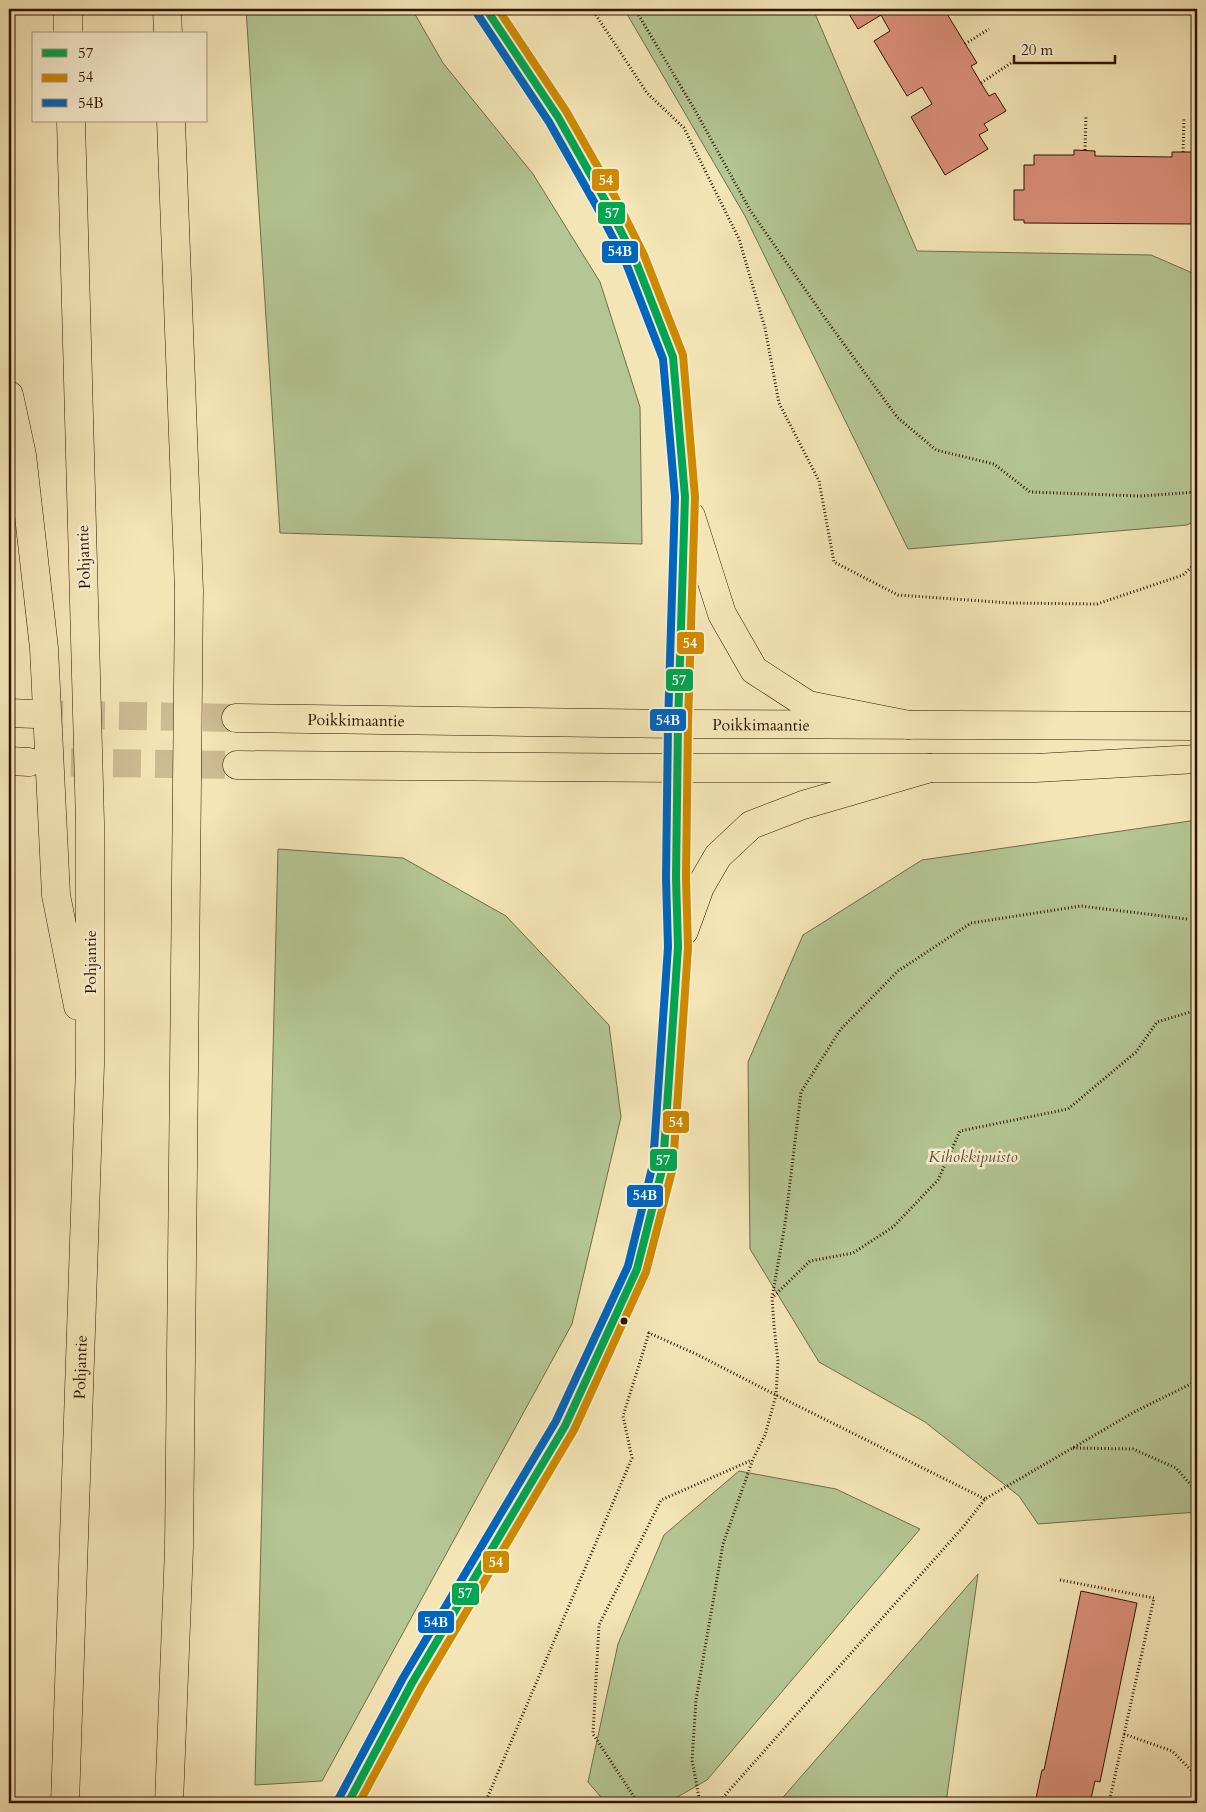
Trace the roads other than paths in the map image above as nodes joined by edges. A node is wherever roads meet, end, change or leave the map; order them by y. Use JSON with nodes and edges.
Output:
{"nodes":[{"id":1,"x":68,"y":9,"type":"edge"},
{"id":2,"x":167,"y":9,"type":"edge"},
{"id":3,"x":486,"y":9,"type":"edge"},
{"id":4,"x":68,"y":32,"type":"edge"},
{"id":5,"x":168,"y":32,"type":"edge"},
{"id":6,"x":71,"y":122,"type":"edge"},
{"id":7,"x":171,"y":122,"type":"edge"},
{"id":8,"x":9,"y":395,"type":"edge"},
{"id":9,"x":685,"y":497,"type":"junction"},
{"id":10,"x":236,"y":718,"type":"tunnel mouth"},
{"id":11,"x":678,"y":724,"type":"junction"},
{"id":12,"x":909,"y":725,"type":"junction"},
{"id":13,"x":1197,"y":726,"type":"edge"},
{"id":14,"x":1197,"y":759,"type":"edge"},
{"id":15,"x":237,"y":765,"type":"tunnel mouth"},
{"id":16,"x":677,"y":768,"type":"junction"},
{"id":17,"x":930,"y":768,"type":"junction"},
{"id":18,"x":678,"y":947,"type":"junction"},
{"id":19,"x":90,"y":1065,"type":"junction"},
{"id":20,"x":64,"y":1803,"type":"edge"},
{"id":21,"x":169,"y":1803,"type":"edge"},
{"id":22,"x":348,"y":1803,"type":"edge"}],
"edges":[{"from":1,"to":4,"type":"main road"},
{"from":2,"to":5,"type":"main road"},
{"from":3,"to":9,"type":"main road"},
{"from":6,"to":19,"type":"main road","name":"Pohjantie"},
{"from":7,"to":21,"type":"main road"},
{"from":8,"to":19,"type":"main road"},
{"from":9,"to":11,"type":"main road"},
{"from":9,"to":12,"type":"main road"},
{"from":10,"to":11,"type":"main road","name":"Poikkimaantie"},
{"from":11,"to":12,"type":"main road","name":"Poikkimaantie"},
{"from":11,"to":16,"type":"main road"},
{"from":12,"to":13,"type":"main road","name":"Poikkimaantie"},
{"from":14,"to":17,"type":"main road"},
{"from":15,"to":16,"type":"main road"},
{"from":16,"to":17,"type":"main road"},
{"from":16,"to":18,"type":"main road"},
{"from":17,"to":18,"type":"main road"},
{"from":18,"to":22,"type":"main road"},
{"from":19,"to":20,"type":"main road","name":"Pohjantie"}]}
